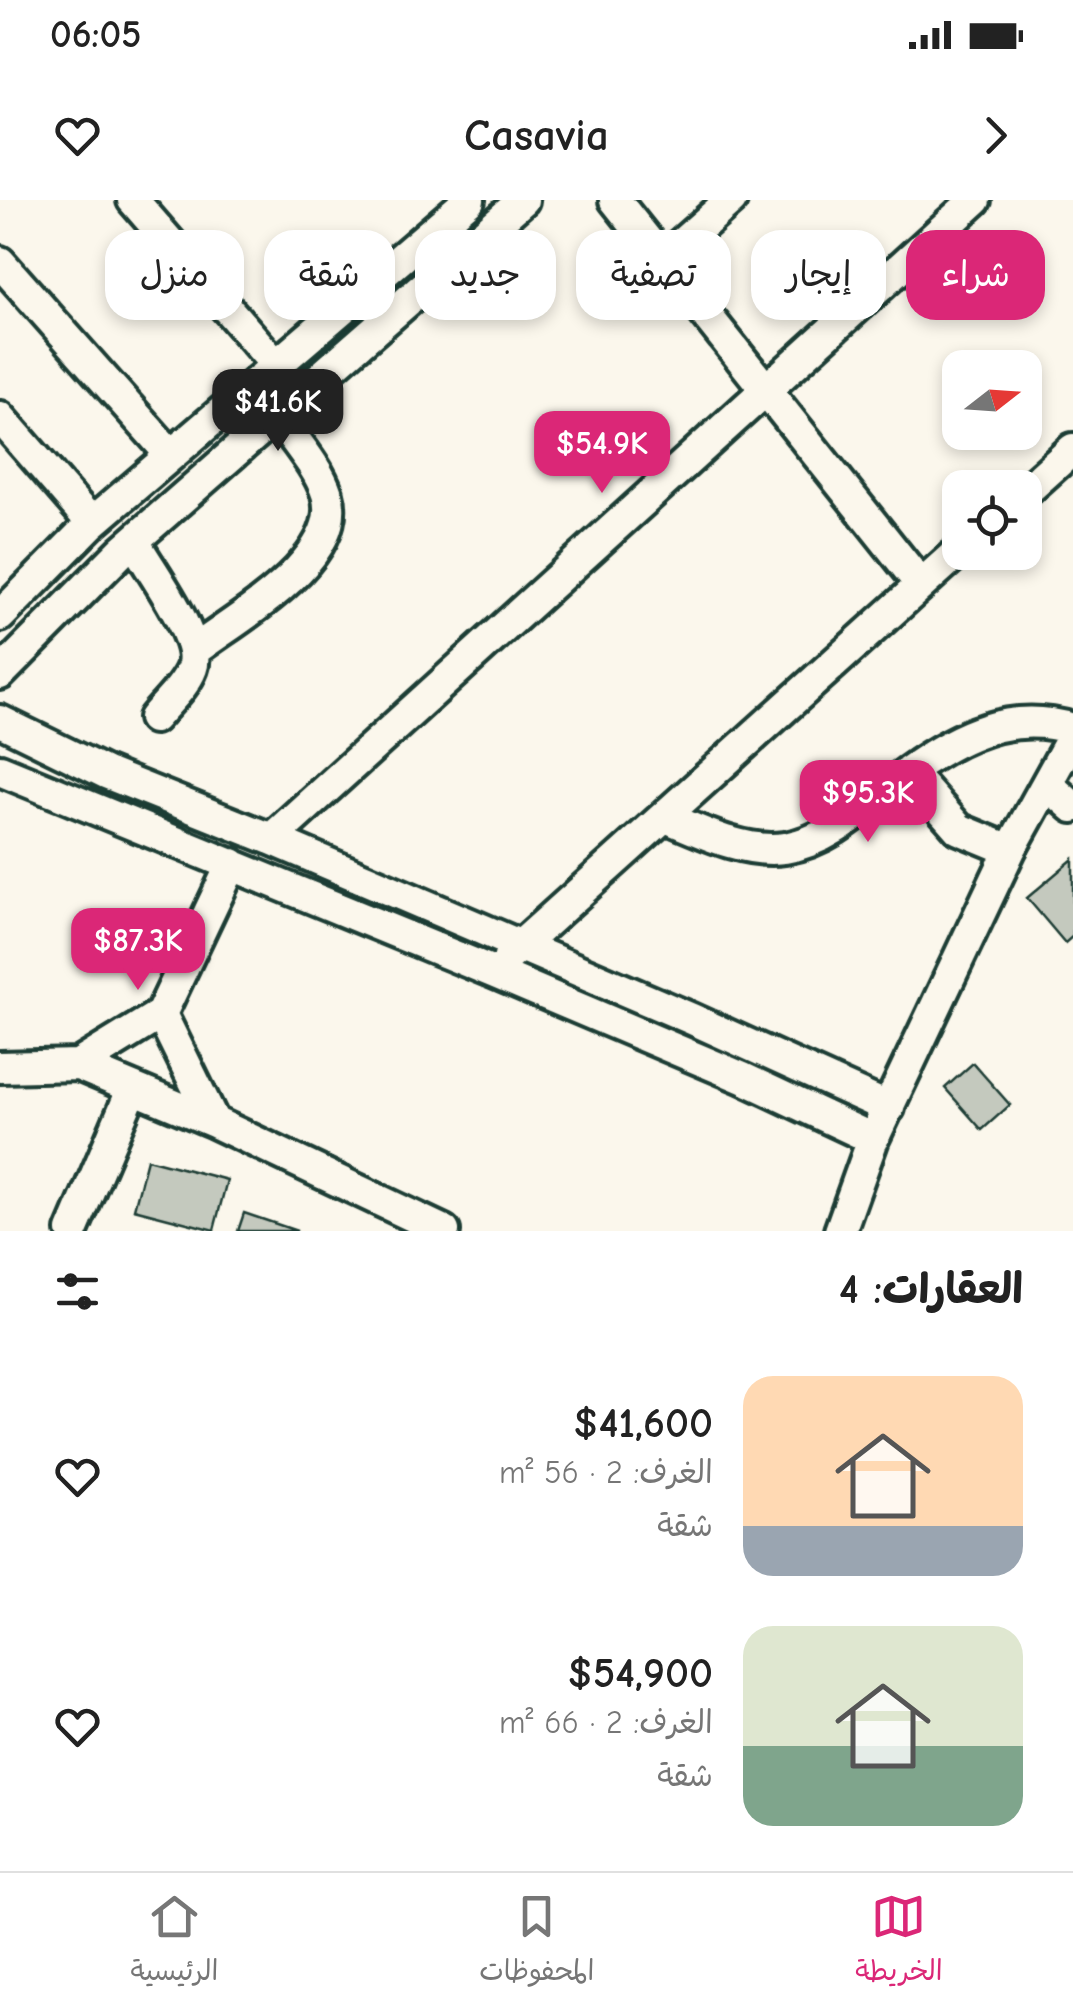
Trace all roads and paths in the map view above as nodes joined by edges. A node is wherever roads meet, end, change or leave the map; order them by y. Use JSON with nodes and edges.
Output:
{"nodes":[{"id":1,"x":133,"y":200,"type":"edge"},
{"id":2,"x":469,"y":200,"type":"edge"},
{"id":3,"x":523,"y":200,"type":"edge"},
{"id":4,"x":615,"y":200,"type":"edge"},
{"id":5,"x":732,"y":200,"type":"edge"},
{"id":6,"x":975,"y":200,"type":"edge"},
{"id":7,"x":639,"y":230,"type":"edge"},
{"id":8,"x":698,"y":230,"type":"edge"},
{"id":9,"x":0,"y":262,"type":"edge"},
{"id":10,"x":710,"y":320,"type":"edge"},
{"id":11,"x":276,"y":365,"type":"junction"},
{"id":12,"x":764,"y":388,"type":"junction"},
{"id":13,"x":277,"y":415,"type":"junction"},
{"id":14,"x":0,"y":417,"type":"edge"},
{"id":15,"x":1073,"y":450,"type":"edge"},
{"id":16,"x":171,"y":455,"type":"junction"},
{"id":17,"x":1042,"y":477,"type":"edge"},
{"id":18,"x":92,"y":523,"type":"junction"},
{"id":19,"x":134,"y":541,"type":"junction"},
{"id":20,"x":942,"y":566,"type":"edge"},
{"id":21,"x":31,"y":585,"type":"junction"},
{"id":22,"x":921,"y":585,"type":"junction"},
{"id":23,"x":0,"y":616,"type":"edge"},
{"id":24,"x":57,"y":616,"type":"junction"},
{"id":25,"x":194,"y":650,"type":"junction"},
{"id":26,"x":0,"y":674,"type":"edge"},
{"id":27,"x":0,"y":687,"type":"edge"},
{"id":28,"x":0,"y":712,"type":"edge"},
{"id":29,"x":154,"y":718,"type":"dead end"},
{"id":30,"x":0,"y":721,"type":"edge"},
{"id":31,"x":1073,"y":732,"type":"edge"},
{"id":32,"x":0,"y":770,"type":"edge"},
{"id":33,"x":909,"y":772,"type":"junction"},
{"id":34,"x":1046,"y":784,"type":"junction"},
{"id":35,"x":1073,"y":808,"type":"edge"},
{"id":36,"x":666,"y":817,"type":"junction"},
{"id":37,"x":272,"y":838,"type":"junction"},
{"id":38,"x":1010,"y":850,"type":"junction"},
{"id":39,"x":232,"y":864,"type":"junction"},
{"id":40,"x":518,"y":946,"type":"junction"},
{"id":41,"x":493,"y":972,"type":"junction"},
{"id":42,"x":161,"y":1014,"type":"junction"},
{"id":43,"x":78,"y":1065,"type":"junction"},
{"id":44,"x":0,"y":1067,"type":"edge"},
{"id":45,"x":133,"y":1088,"type":"junction"},
{"id":46,"x":889,"y":1108,"type":"junction"},
{"id":47,"x":214,"y":1122,"type":"junction"},
{"id":48,"x":873,"y":1139,"type":"junction"},
{"id":49,"x":72,"y":1231,"type":"edge"},
{"id":50,"x":444,"y":1231,"type":"edge"},
{"id":51,"x":840,"y":1231,"type":"edge"}],
"edges":[{"from":1,"to":11,"type":"street"},
{"from":2,"to":11,"type":"street"},
{"from":3,"to":13,"type":"street"},
{"from":4,"to":7,"type":"street"},
{"from":5,"to":8,"type":"street"},
{"from":6,"to":12,"type":"street"},
{"from":9,"to":16,"type":"street"},
{"from":10,"to":12,"type":"street"},
{"from":11,"to":16,"type":"street"},
{"from":12,"to":22,"type":"street"},
{"from":12,"to":37,"type":"street"},
{"from":13,"to":19,"type":"street"},
{"from":13,"to":25,"type":"street"},
{"from":14,"to":18,"type":"street"},
{"from":15,"to":17,"type":"street"},
{"from":16,"to":18,"type":"street"},
{"from":18,"to":21,"type":"street"},
{"from":19,"to":24,"type":"street"},
{"from":19,"to":25,"type":"street"},
{"from":20,"to":22,"type":"street"},
{"from":21,"to":23,"type":"street"},
{"from":21,"to":24,"type":"street"},
{"from":22,"to":36,"type":"street"},
{"from":24,"to":26,"type":"street"},
{"from":25,"to":29,"type":"street"},
{"from":27,"to":28,"type":"street"},
{"from":30,"to":37,"type":"street"},
{"from":31,"to":33,"type":"street"},
{"from":31,"to":34,"type":"street"},
{"from":32,"to":39,"type":"street"},
{"from":33,"to":36,"type":"street"},
{"from":33,"to":38,"type":"street"},
{"from":34,"to":35,"type":"street"},
{"from":34,"to":38,"type":"street"},
{"from":36,"to":40,"type":"street"},
{"from":37,"to":40,"type":"street"},
{"from":38,"to":46,"type":"street"},
{"from":39,"to":41,"type":"street"},
{"from":39,"to":42,"type":"street"},
{"from":40,"to":41,"type":"street"},
{"from":40,"to":46,"type":"street"},
{"from":41,"to":48,"type":"street"},
{"from":42,"to":43,"type":"street"},
{"from":42,"to":47,"type":"street"},
{"from":43,"to":44,"type":"street"},
{"from":43,"to":45,"type":"street"},
{"from":45,"to":47,"type":"street"},
{"from":45,"to":49,"type":"street"},
{"from":46,"to":48,"type":"street"},
{"from":47,"to":50,"type":"street"},
{"from":48,"to":51,"type":"street"}]}
